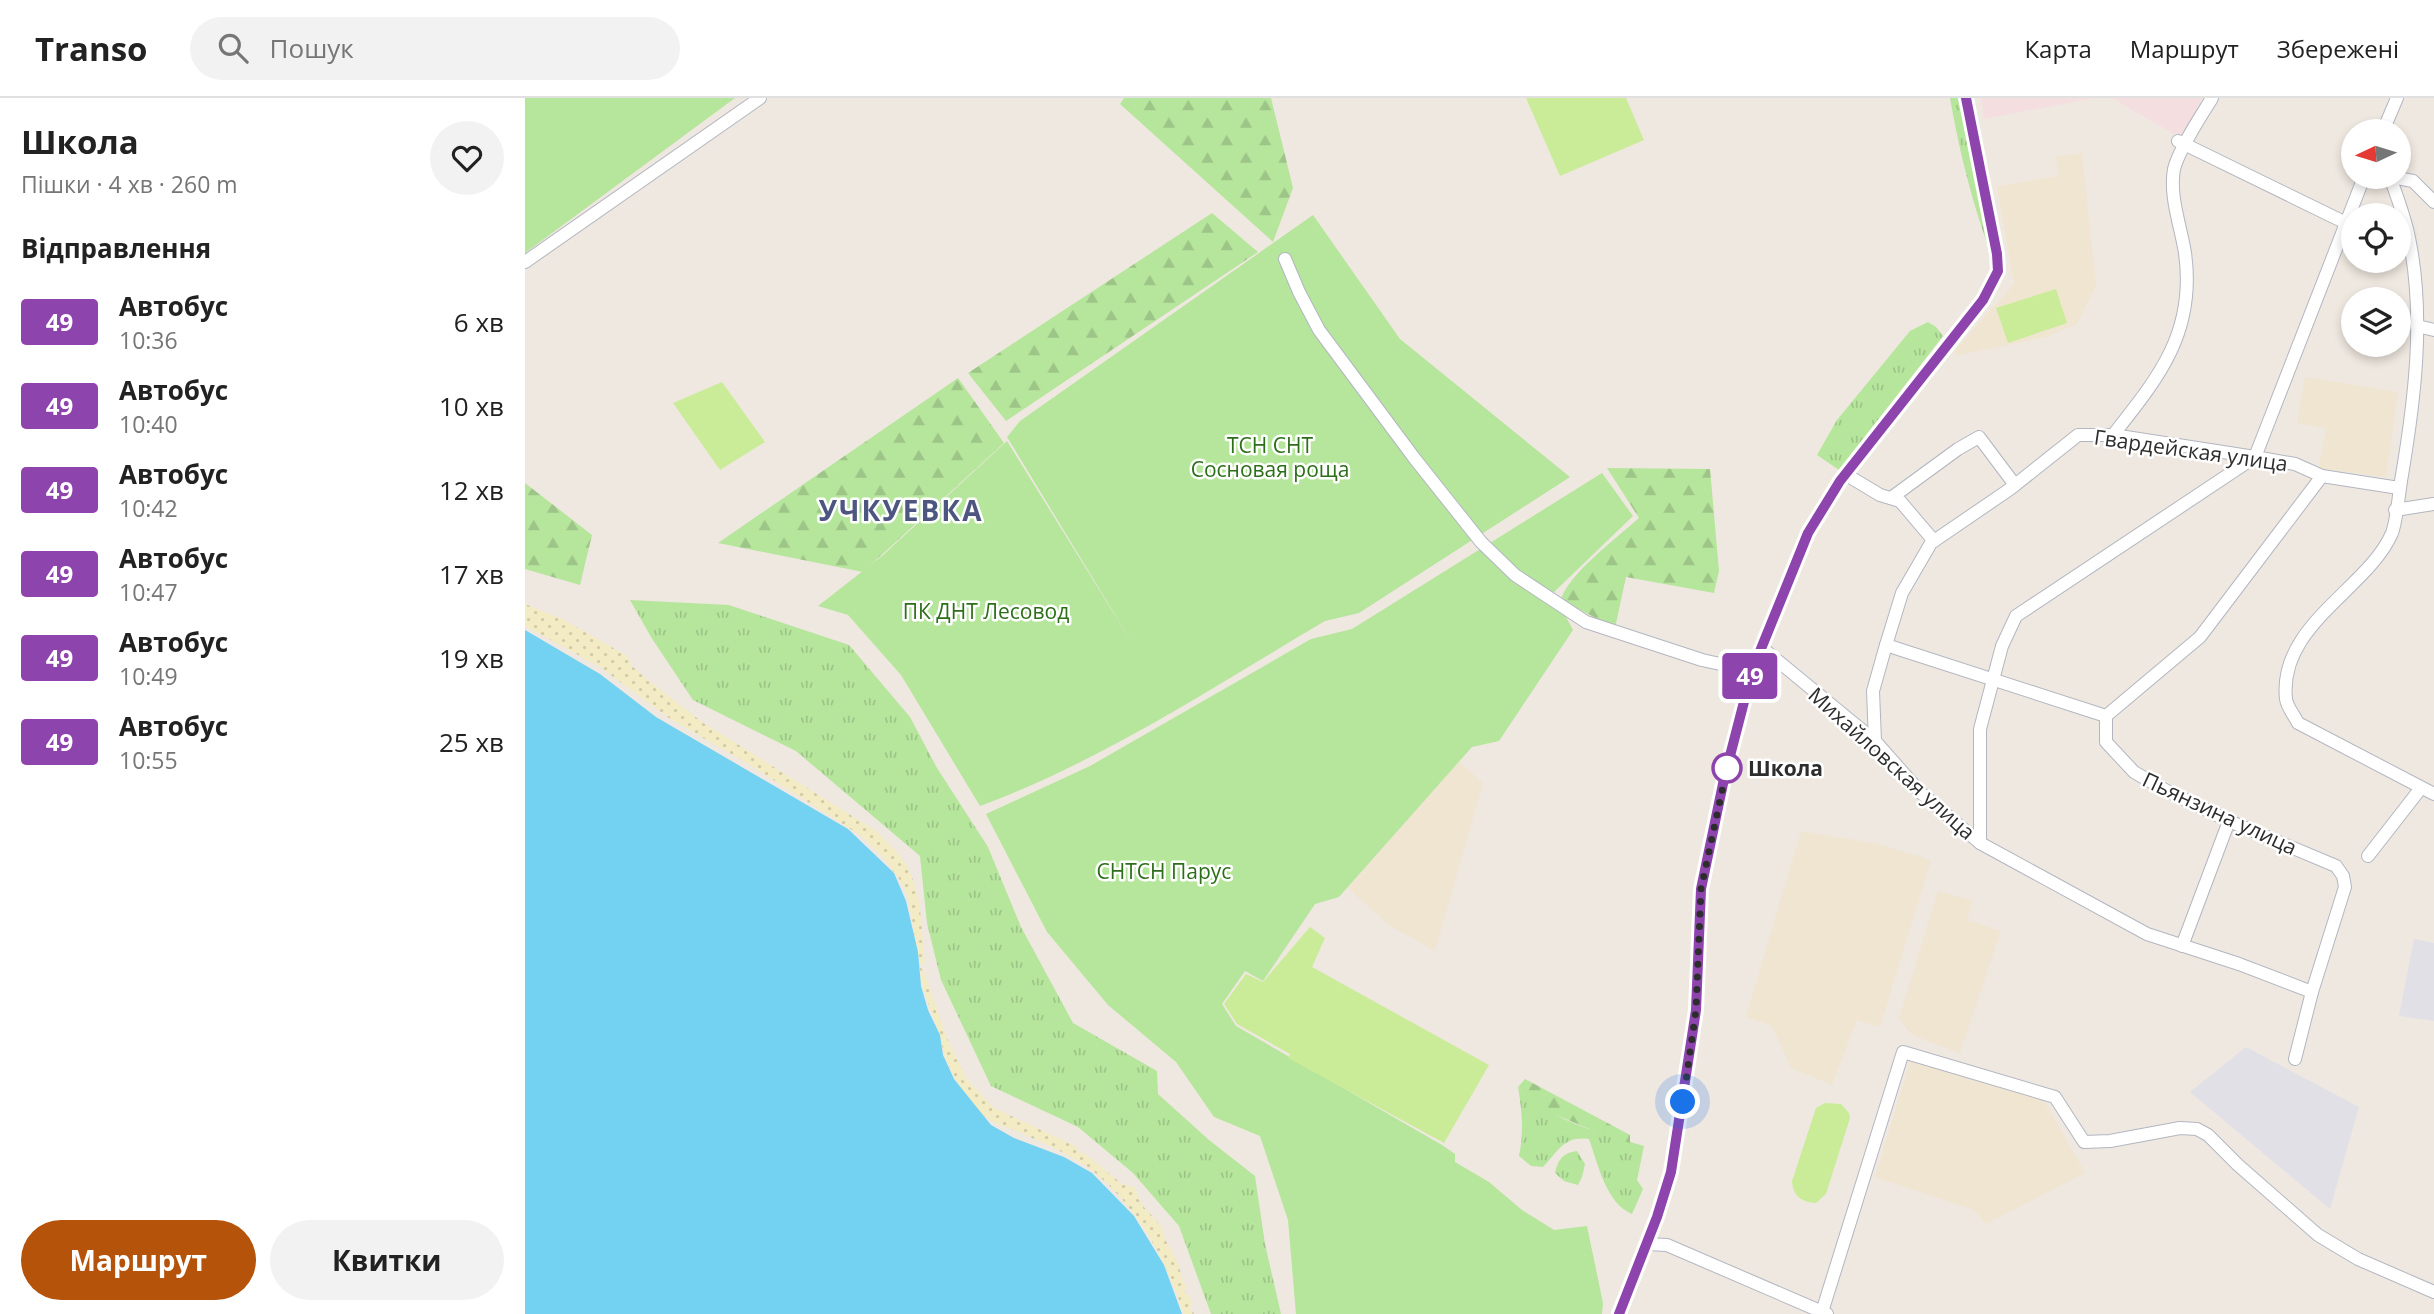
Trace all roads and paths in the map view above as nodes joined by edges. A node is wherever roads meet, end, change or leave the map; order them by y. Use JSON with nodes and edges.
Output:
{"nodes":[{"id":1,"x":760,"y":98,"type":"edge"},
{"id":2,"x":1966,"y":98,"type":"edge"},
{"id":3,"x":2212,"y":98,"type":"edge"},
{"id":4,"x":2397,"y":98,"type":"edge"},
{"id":5,"x":2388,"y":119,"type":"edge"},
{"id":6,"x":2182,"y":143,"type":"junction"},
{"id":7,"x":2411,"y":181,"type":"edge"},
{"id":8,"x":2395,"y":189,"type":"edge"},
{"id":9,"x":2434,"y":202,"type":"edge"},
{"id":10,"x":2341,"y":221,"type":"edge"},
{"id":11,"x":2341,"y":236,"type":"edge"},
{"id":12,"x":1285,"y":259,"type":"dead end"},
{"id":13,"x":525,"y":262,"type":"edge"},
{"id":14,"x":2417,"y":326,"type":"junction"},
{"id":15,"x":2434,"y":330,"type":"edge"},
{"id":16,"x":2113,"y":435,"type":"junction"},
{"id":17,"x":2255,"y":457,"type":"junction"},
{"id":18,"x":1845,"y":474,"type":"junction"},
{"id":19,"x":2322,"y":476,"type":"junction"},
{"id":20,"x":2015,"y":485,"type":"junction"},
{"id":21,"x":2399,"y":488,"type":"junction"},
{"id":22,"x":1891,"y":498,"type":"junction"},
{"id":23,"x":2434,"y":504,"type":"edge"},
{"id":24,"x":2395,"y":510,"type":"junction"},
{"id":25,"x":1934,"y":541,"type":"junction"},
{"id":26,"x":1886,"y":645,"type":"junction"},
{"id":27,"x":1762,"y":647,"type":"junction"},
{"id":28,"x":1752,"y":671,"type":"junction"},
{"id":29,"x":1991,"y":679,"type":"junction"},
{"id":30,"x":2106,"y":716,"type":"junction"},
{"id":31,"x":1875,"y":741,"type":"junction"},
{"id":32,"x":2421,"y":788,"type":"junction"},
{"id":33,"x":2434,"y":794,"type":"edge"},
{"id":34,"x":2229,"y":821,"type":"junction"},
{"id":35,"x":1980,"y":843,"type":"junction"},
{"id":36,"x":2368,"y":856,"type":"dead end"},
{"id":37,"x":2182,"y":946,"type":"junction"},
{"id":38,"x":2312,"y":992,"type":"junction"},
{"id":39,"x":2295,"y":1059,"type":"dead end"},
{"id":40,"x":1646,"y":1244,"type":"junction"},
{"id":41,"x":2434,"y":1293,"type":"edge"},
{"id":42,"x":1825,"y":1313,"type":"edge"},
{"id":43,"x":1619,"y":1314,"type":"edge"}],
"edges":[{"from":1,"to":13,"type":"street"},
{"from":2,"to":18,"type":"street"},
{"from":3,"to":6,"type":"street"},
{"from":4,"to":5,"type":"street"},
{"from":6,"to":10,"type":"street"},
{"from":6,"to":16,"type":"street"},
{"from":7,"to":9,"type":"street"},
{"from":8,"to":14,"type":"street"},
{"from":11,"to":17,"type":"street"},
{"from":12,"to":28,"type":"street"},
{"from":14,"to":15,"type":"street"},
{"from":14,"to":21,"type":"street"},
{"from":16,"to":17,"type":"street","name":"Гвардейская улица"},
{"from":16,"to":20,"type":"street","name":"Гвардейская улица"},
{"from":17,"to":19,"type":"street","name":"Гвардейская улица"},
{"from":17,"to":29,"type":"street"},
{"from":18,"to":22,"type":"street"},
{"from":18,"to":27,"type":"street"},
{"from":19,"to":21,"type":"street","name":"Гвардейская улица"},
{"from":19,"to":30,"type":"street"},
{"from":20,"to":22,"type":"street"},
{"from":20,"to":25,"type":"street","name":"Гвардейская улица"},
{"from":21,"to":24,"type":"street"},
{"from":22,"to":25,"type":"street"},
{"from":23,"to":24,"type":"street"},
{"from":24,"to":32,"type":"street"},
{"from":25,"to":26,"type":"street","name":"Гвардейская улица"},
{"from":26,"to":29,"type":"street"},
{"from":26,"to":31,"type":"street","name":"Гвардейская улица"},
{"from":27,"to":28,"type":"street"},
{"from":27,"to":31,"type":"street","name":"Михайловская улица"},
{"from":28,"to":40,"type":"street"},
{"from":29,"to":30,"type":"street"},
{"from":29,"to":35,"type":"street"},
{"from":30,"to":34,"type":"street","name":"Пьянзина улица"},
{"from":31,"to":35,"type":"street","name":"Михайловская улица"},
{"from":32,"to":33,"type":"street"},
{"from":32,"to":36,"type":"street"},
{"from":34,"to":37,"type":"street"},
{"from":34,"to":38,"type":"street","name":"Пьянзина улица"},
{"from":35,"to":37,"type":"street","name":"Михайловская улица"},
{"from":37,"to":38,"type":"street","name":"Михайловская улица"},
{"from":38,"to":39,"type":"street"},
{"from":40,"to":42,"type":"street"},
{"from":40,"to":43,"type":"street"},
{"from":41,"to":42,"type":"street"}]}
